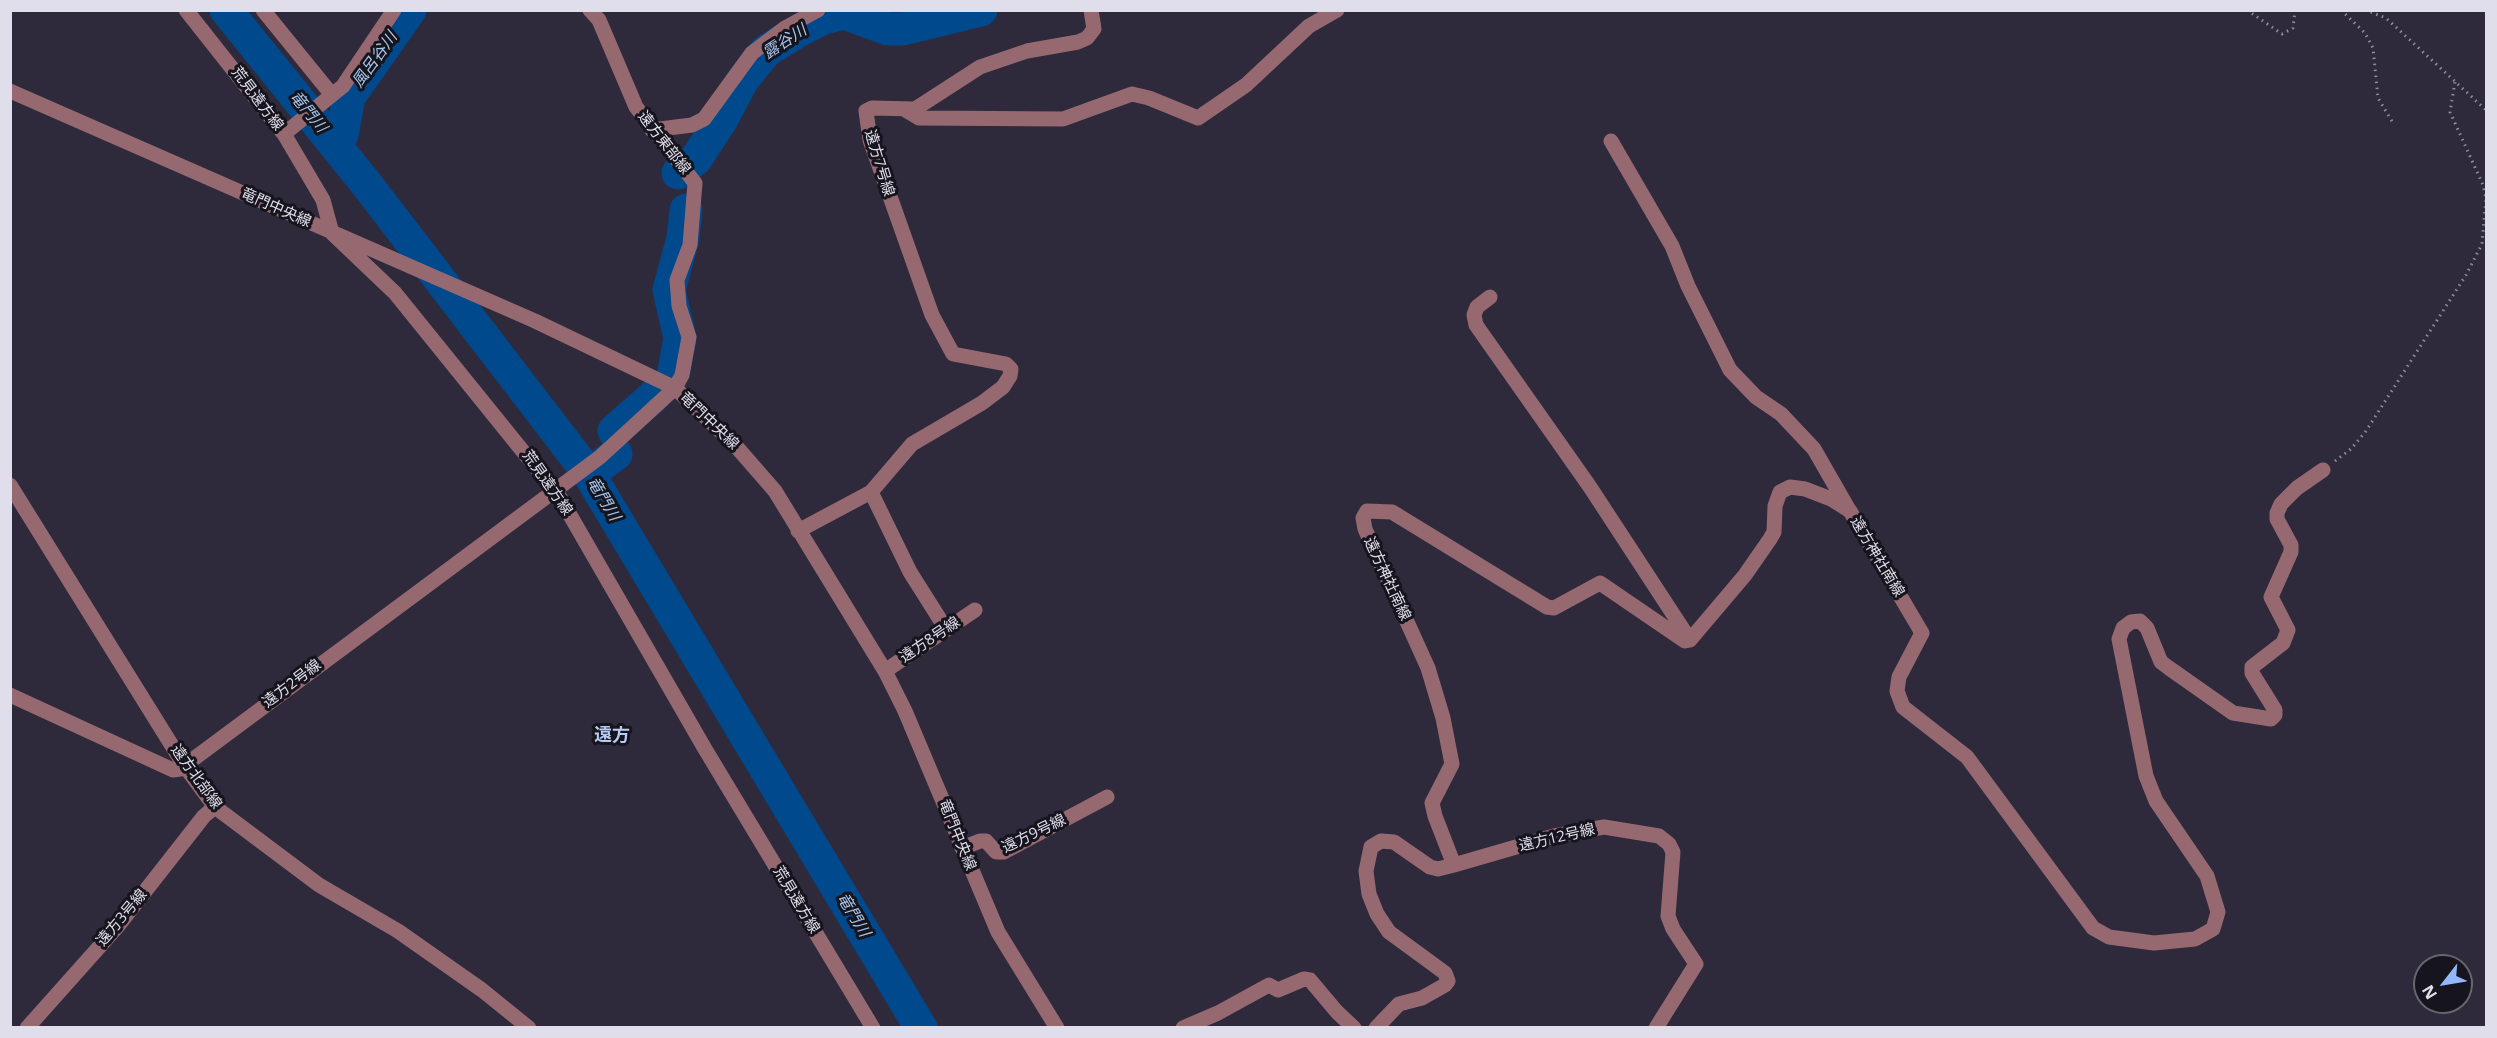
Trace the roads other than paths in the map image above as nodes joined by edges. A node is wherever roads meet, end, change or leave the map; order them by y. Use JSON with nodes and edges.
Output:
{"nodes":[{"id":1,"x":186,"y":10,"type":"edge"},
{"id":2,"x":262,"y":10,"type":"edge"},
{"id":3,"x":394,"y":10,"type":"edge"},
{"id":4,"x":590,"y":10,"type":"edge"},
{"id":5,"x":818,"y":10,"type":"edge"},
{"id":6,"x":1091,"y":10,"type":"edge"},
{"id":7,"x":1336,"y":10,"type":"edge"},
{"id":8,"x":10,"y":92,"type":"edge"},
{"id":9,"x":330,"y":97,"type":"junction"},
{"id":10,"x":904,"y":109,"type":"junction"},
{"id":11,"x":652,"y":130,"type":"junction"},
{"id":12,"x":285,"y":133,"type":"junction"},
{"id":13,"x":1611,"y":141,"type":"dead end"},
{"id":14,"x":332,"y":233,"type":"junction"},
{"id":15,"x":1490,"y":297,"type":"dead end"},
{"id":16,"x":675,"y":388,"type":"junction"},
{"id":17,"x":2323,"y":470,"type":"road end"},
{"id":18,"x":10,"y":485,"type":"edge"},
{"id":19,"x":553,"y":489,"type":"junction"},
{"id":20,"x":870,"y":492,"type":"junction"},
{"id":21,"x":1850,"y":511,"type":"junction"},
{"id":22,"x":798,"y":531,"type":"junction"},
{"id":23,"x":975,"y":610,"type":"dead end"},
{"id":24,"x":946,"y":629,"type":"junction"},
{"id":25,"x":1690,"y":640,"type":"junction"},
{"id":26,"x":885,"y":672,"type":"junction"},
{"id":27,"x":10,"y":696,"type":"edge"},
{"id":28,"x":184,"y":765,"type":"junction"},
{"id":29,"x":1107,"y":797,"type":"dead end"},
{"id":30,"x":215,"y":807,"type":"junction"},
{"id":31,"x":962,"y":848,"type":"junction"},
{"id":32,"x":1454,"y":865,"type":"junction"},
{"id":33,"x":27,"y":1028,"type":"edge"},
{"id":34,"x":529,"y":1028,"type":"edge"},
{"id":35,"x":873,"y":1028,"type":"edge"},
{"id":36,"x":1057,"y":1028,"type":"edge"},
{"id":37,"x":1183,"y":1028,"type":"edge"},
{"id":38,"x":1354,"y":1028,"type":"edge"},
{"id":39,"x":1376,"y":1028,"type":"edge"},
{"id":40,"x":1656,"y":1028,"type":"edge"}],
"edges":[{"from":1,"to":12,"type":"street","name":"荒見遠方線"},
{"from":2,"to":9,"type":"street"},
{"from":3,"to":9,"type":"street"},
{"from":4,"to":11,"type":"street","name":"遠方東部線"},
{"from":5,"to":11,"type":"street"},
{"from":6,"to":10,"type":"street"},
{"from":7,"to":10,"type":"street","name":"遠方7号線"},
{"from":8,"to":14,"type":"street","name":"竜門中央線"},
{"from":9,"to":12,"type":"street"},
{"from":10,"to":20,"type":"street","name":"遠方7号線"},
{"from":11,"to":16,"type":"street","name":"遠方東部線"},
{"from":12,"to":14,"type":"street","name":"荒見遠方線"},
{"from":13,"to":21,"type":"street"},
{"from":14,"to":16,"type":"street","name":"竜門中央線"},
{"from":14,"to":19,"type":"street","name":"荒見遠方線"},
{"from":15,"to":25,"type":"street"},
{"from":16,"to":19,"type":"street","name":"遠方2号線"},
{"from":16,"to":22,"type":"street","name":"竜門中央線"},
{"from":17,"to":21,"type":"street","name":"遠方神社南線"},
{"from":18,"to":28,"type":"street","name":"遠方北部線"},
{"from":19,"to":28,"type":"street","name":"遠方2号線"},
{"from":19,"to":35,"type":"street","name":"荒見遠方線"},
{"from":20,"to":22,"type":"street","name":"遠方7号線"},
{"from":20,"to":24,"type":"street"},
{"from":21,"to":25,"type":"street","name":"遠方神社南線"},
{"from":22,"to":26,"type":"street","name":"竜門中央線"},
{"from":23,"to":24,"type":"street","name":"遠方8号線"},
{"from":24,"to":26,"type":"street","name":"遠方8号線"},
{"from":25,"to":32,"type":"street","name":"遠方神社南線"},
{"from":26,"to":31,"type":"street","name":"竜門中央線"},
{"from":27,"to":28,"type":"street"},
{"from":28,"to":30,"type":"street","name":"遠方北部線"},
{"from":29,"to":31,"type":"street","name":"遠方9号線"},
{"from":30,"to":33,"type":"street","name":"遠方3号線"},
{"from":30,"to":34,"type":"street","name":"遠方北部線"},
{"from":31,"to":36,"type":"street","name":"竜門中央線"},
{"from":32,"to":39,"type":"street"},
{"from":32,"to":40,"type":"street","name":"遠方12号線"},
{"from":37,"to":38,"type":"street"}]}
